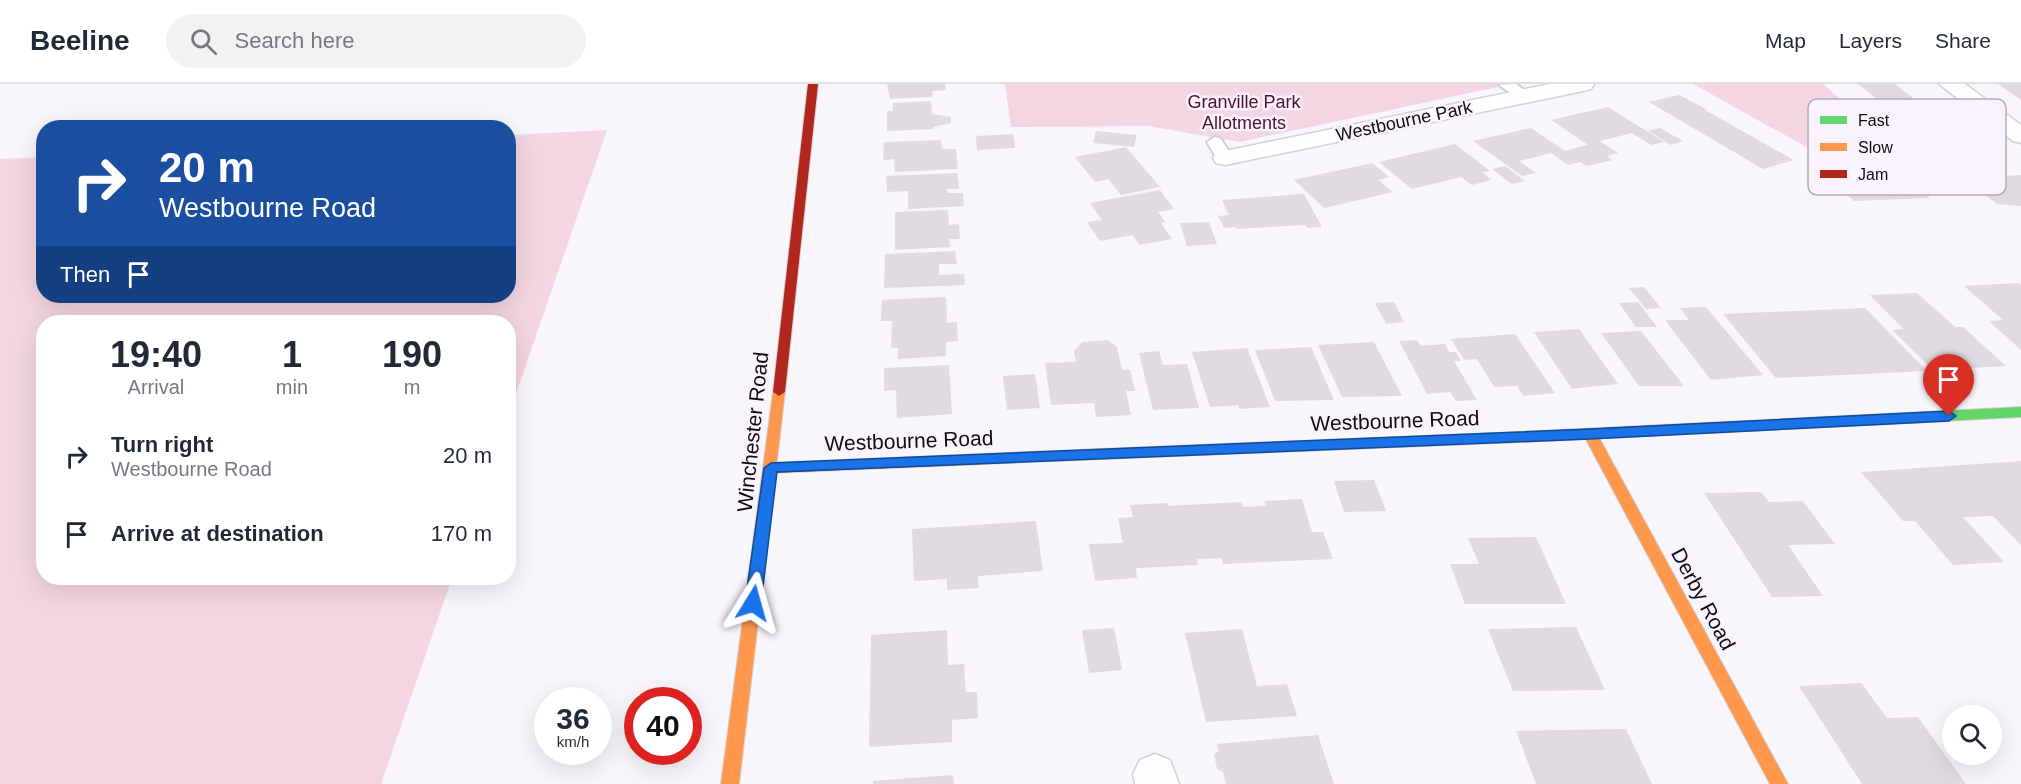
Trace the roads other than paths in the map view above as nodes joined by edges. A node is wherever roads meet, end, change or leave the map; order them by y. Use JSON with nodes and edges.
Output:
{"nodes":[{"id":1,"x":813,"y":84,"type":"edge"},
{"id":2,"x":1583,"y":84,"type":"edge"},
{"id":3,"x":1950,"y":84,"type":"edge"},
{"id":4,"x":1515,"y":91,"type":"edge"},
{"id":5,"x":1970,"y":99,"type":"edge"},
{"id":6,"x":2006,"y":125,"type":"edge"},
{"id":7,"x":2021,"y":136,"type":"edge"},
{"id":8,"x":1220,"y":150,"type":"dead end"},
{"id":9,"x":2021,"y":412,"type":"edge"},
{"id":10,"x":1590,"y":434,"type":"junction"},
{"id":11,"x":771,"y":468,"type":"junction"},
{"id":12,"x":730,"y":784,"type":"edge"},
{"id":13,"x":1779,"y":784,"type":"edge"}],
"edges":[{"from":1,"to":11,"type":"street","name":"Winchester Road"},
{"from":2,"to":4,"type":"street","name":"Westbourne Park"},
{"from":3,"to":5,"type":"street"},
{"from":4,"to":8,"type":"street","name":"Westbourne Park"},
{"from":6,"to":7,"type":"street"},
{"from":9,"to":10,"type":"street","name":"Westbourne Road"},
{"from":10,"to":11,"type":"street","name":"Westbourne Road"},
{"from":10,"to":13,"type":"street","name":"Derby Road"},
{"from":11,"to":12,"type":"street","name":"Winchester Road"}]}
